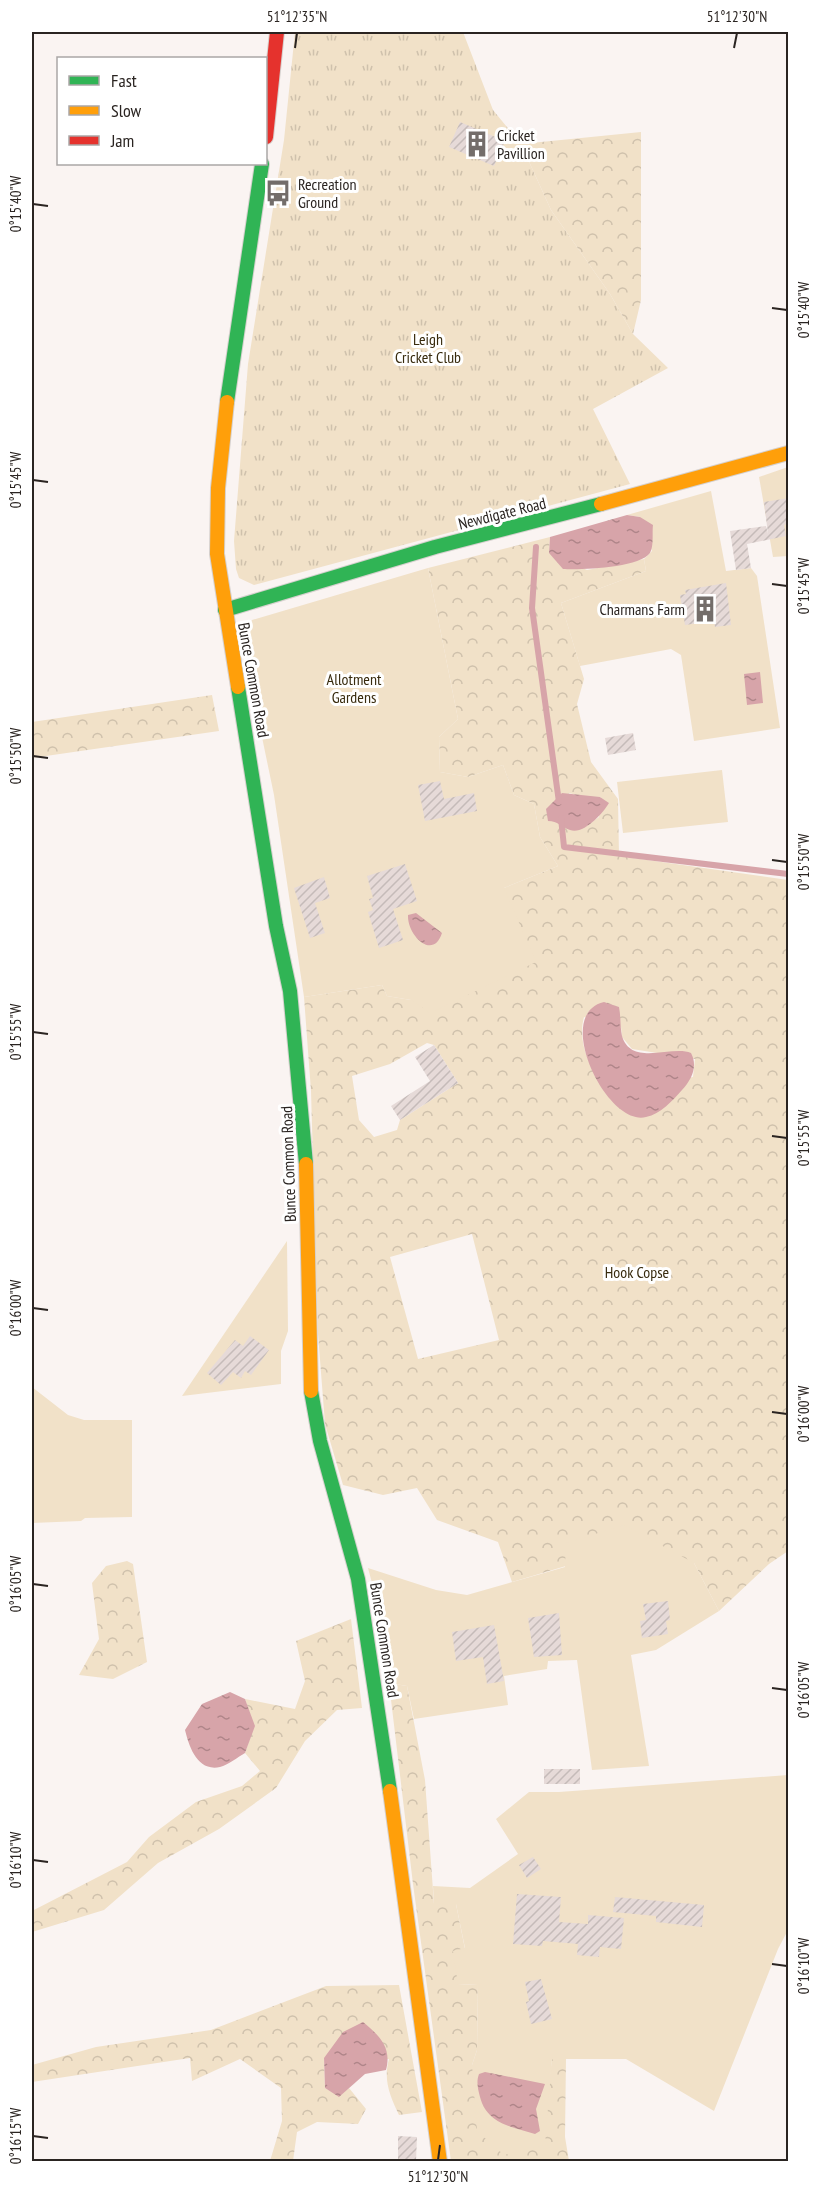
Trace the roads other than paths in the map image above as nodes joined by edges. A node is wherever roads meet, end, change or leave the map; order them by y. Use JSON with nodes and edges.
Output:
{"nodes":[{"id":1,"x":277,"y":32,"type":"edge"},
{"id":2,"x":267,"y":127,"type":"edge"},
{"id":3,"x":262,"y":165,"type":"edge"},
{"id":4,"x":789,"y":453,"type":"edge"},
{"id":5,"x":225,"y":610,"type":"junction"},
{"id":6,"x":440,"y":2162,"type":"edge"}],
"edges":[{"from":1,"to":2,"type":"street"},
{"from":3,"to":5,"type":"street","name":"Bunce Common Road"},
{"from":4,"to":5,"type":"street","name":"Newdigate Road"},
{"from":5,"to":6,"type":"street","name":"Bunce Common Road"}]}
